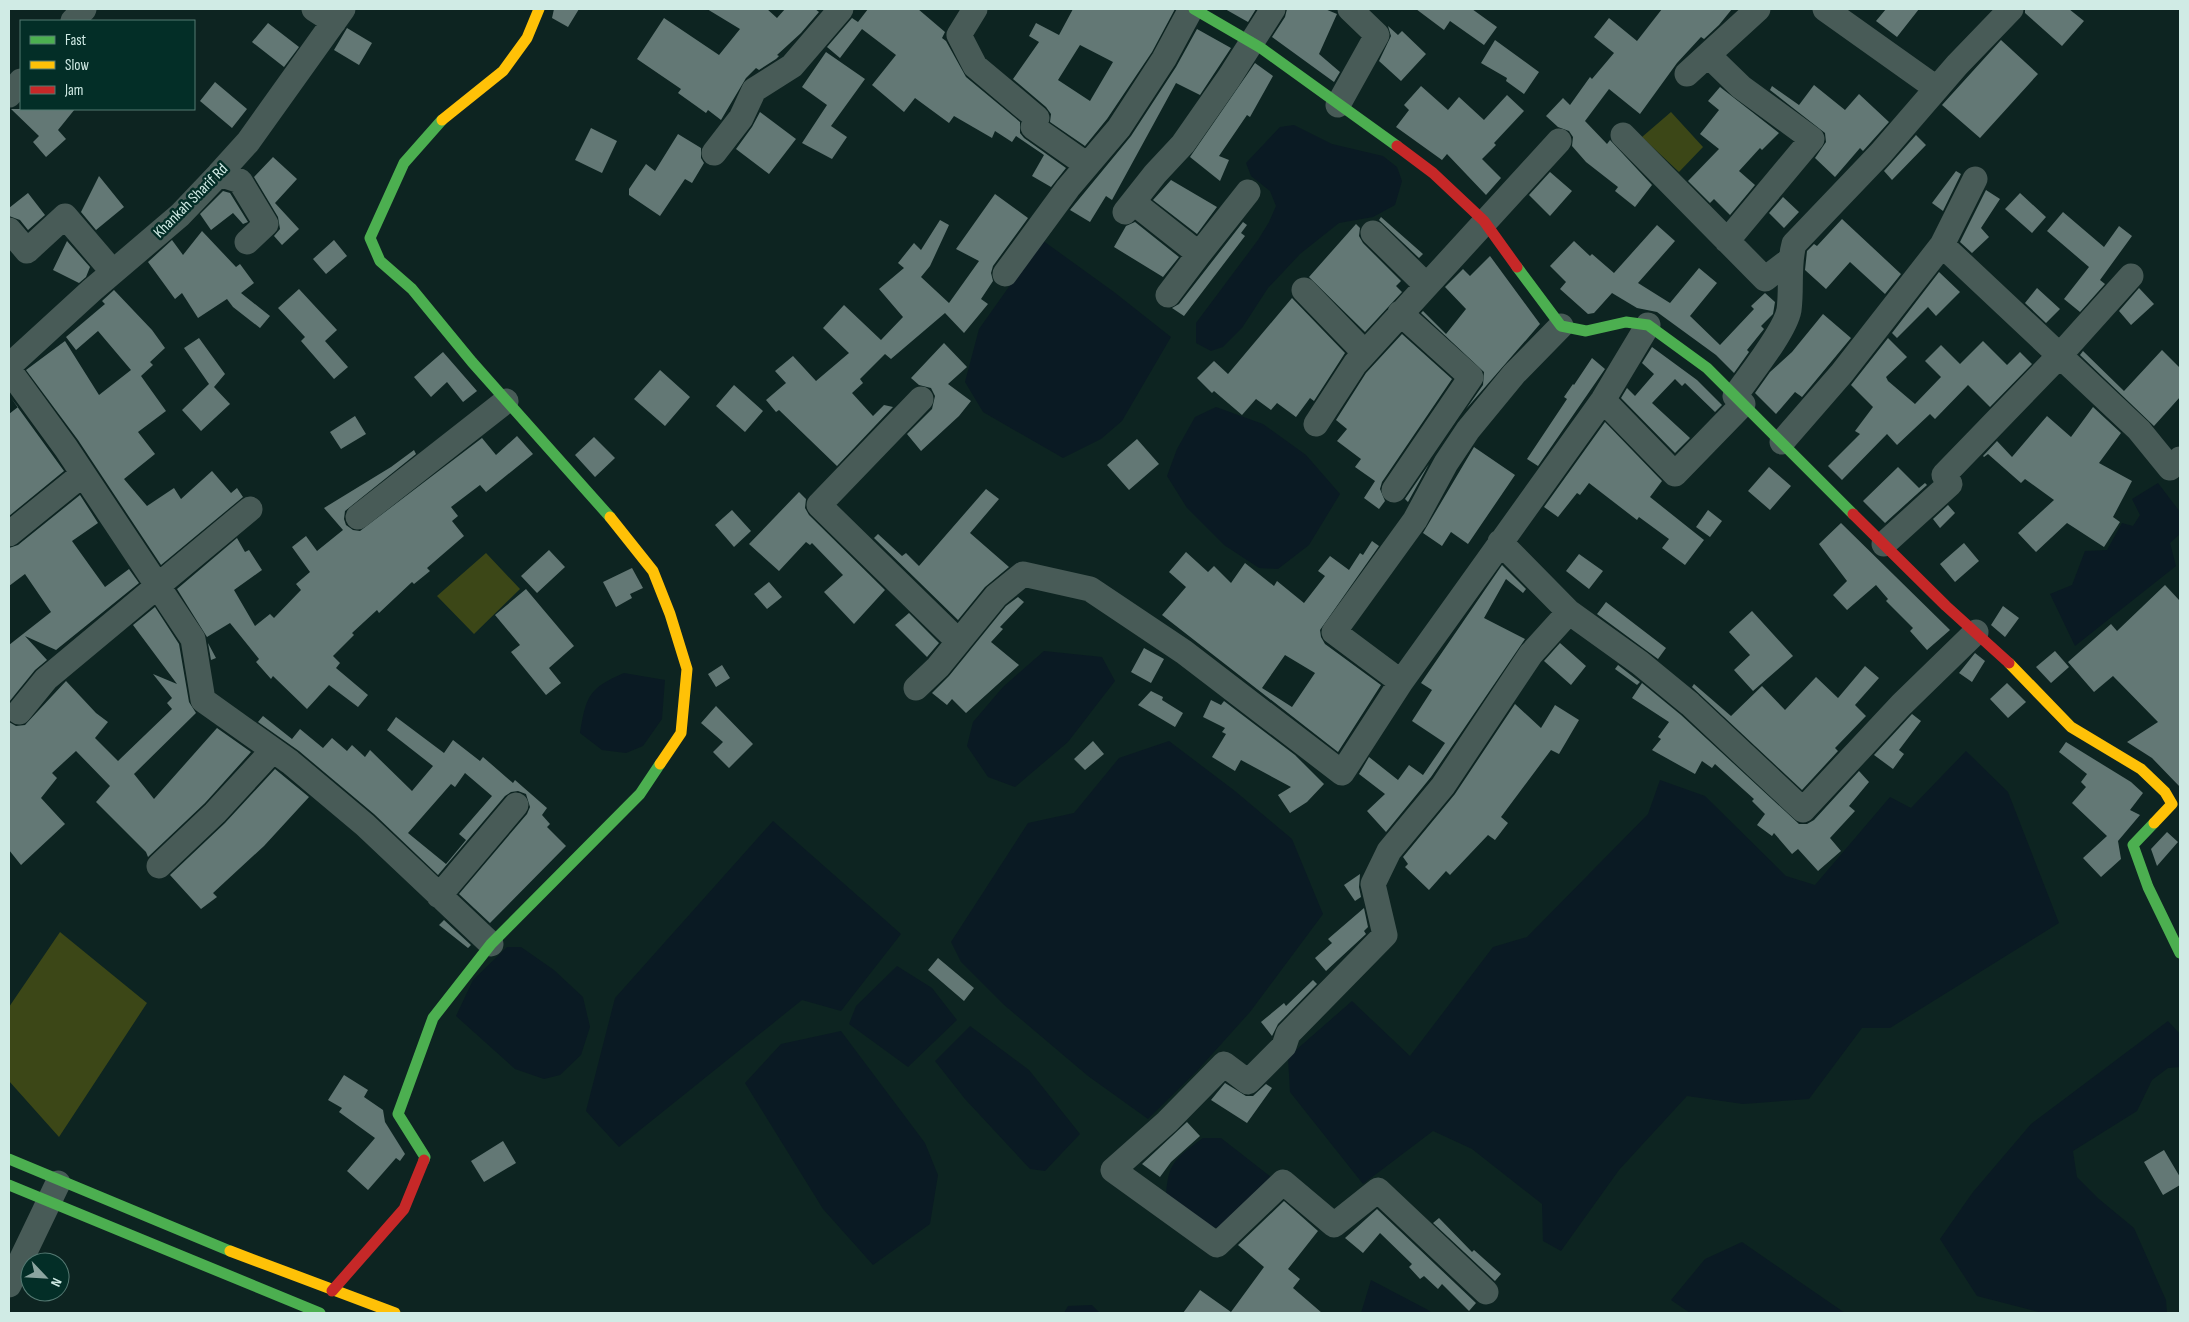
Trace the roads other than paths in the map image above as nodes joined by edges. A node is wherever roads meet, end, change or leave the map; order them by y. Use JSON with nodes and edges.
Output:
{"nodes":[{"id":1,"x":84,"y":9,"type":"edge"},
{"id":2,"x":539,"y":9,"type":"edge"},
{"id":3,"x":841,"y":9,"type":"edge"},
{"id":4,"x":975,"y":9,"type":"edge"},
{"id":5,"x":1273,"y":9,"type":"edge"},
{"id":6,"x":1350,"y":9,"type":"edge"},
{"id":7,"x":1758,"y":9,"type":"edge"},
{"id":8,"x":1825,"y":9,"type":"edge"},
{"id":9,"x":2011,"y":9,"type":"edge"},
{"id":10,"x":1198,"y":10,"type":"edge"},
{"id":11,"x":331,"y":13,"type":"edge"},
{"id":12,"x":74,"y":20,"type":"edge"},
{"id":13,"x":1249,"y":43,"type":"junction"},
{"id":14,"x":1708,"y":55,"type":"junction"},
{"id":15,"x":1687,"y":74,"type":"dead end"},
{"id":16,"x":20,"y":82,"type":"edge"},
{"id":17,"x":1936,"y":88,"type":"junction"},
{"id":18,"x":9,"y":95,"type":"edge"},
{"id":19,"x":1338,"y":106,"type":"junction"},
{"id":20,"x":1623,"y":135,"type":"dead end"},
{"id":21,"x":1560,"y":141,"type":"dead end"},
{"id":22,"x":714,"y":153,"type":"dead end"},
{"id":23,"x":1087,"y":165,"type":"junction"},
{"id":24,"x":219,"y":174,"type":"junction"},
{"id":25,"x":1974,"y":180,"type":"dead end"},
{"id":26,"x":1248,"y":192,"type":"dead end"},
{"id":27,"x":1484,"y":220,"type":"junction"},
{"id":28,"x":9,"y":230,"type":"edge"},
{"id":29,"x":1373,"y":233,"type":"dead end"},
{"id":30,"x":1727,"y":241,"type":"junction"},
{"id":31,"x":247,"y":242,"type":"dead end"},
{"id":32,"x":1942,"y":245,"type":"junction"},
{"id":33,"x":1199,"y":254,"type":"junction"},
{"id":34,"x":1791,"y":259,"type":"junction"},
{"id":35,"x":113,"y":272,"type":"junction"},
{"id":36,"x":1005,"y":274,"type":"dead end"},
{"id":37,"x":2132,"y":276,"type":"dead end"},
{"id":38,"x":1426,"y":285,"type":"junction"},
{"id":39,"x":1304,"y":290,"type":"dead end"},
{"id":40,"x":1168,"y":295,"type":"dead end"},
{"id":41,"x":1400,"y":313,"type":"junction"},
{"id":42,"x":1648,"y":325,"type":"junction"},
{"id":43,"x":1561,"y":326,"type":"junction"},
{"id":44,"x":1365,"y":353,"type":"junction"},
{"id":45,"x":2060,"y":355,"type":"junction"},
{"id":46,"x":9,"y":366,"type":"edge"},
{"id":47,"x":9,"y":370,"type":"edge"},
{"id":48,"x":921,"y":398,"type":"dead end"},
{"id":49,"x":1603,"y":400,"type":"junction"},
{"id":50,"x":1739,"y":400,"type":"junction"},
{"id":51,"x":506,"y":401,"type":"junction"},
{"id":52,"x":1316,"y":424,"type":"dead end"},
{"id":53,"x":1782,"y":442,"type":"junction"},
{"id":54,"x":2177,"y":468,"type":"edge"},
{"id":55,"x":83,"y":474,"type":"junction"},
{"id":56,"x":1394,"y":490,"type":"dead end"},
{"id":57,"x":250,"y":509,"type":"dead end"},
{"id":58,"x":358,"y":517,"type":"dead end"},
{"id":59,"x":9,"y":534,"type":"edge"},
{"id":60,"x":1500,"y":542,"type":"junction"},
{"id":61,"x":1884,"y":544,"type":"junction"},
{"id":62,"x":158,"y":585,"type":"junction"},
{"id":63,"x":1568,"y":612,"type":"junction"},
{"id":64,"x":1976,"y":632,"type":"junction"},
{"id":65,"x":958,"y":642,"type":"junction"},
{"id":66,"x":1401,"y":682,"type":"junction"},
{"id":67,"x":916,"y":688,"type":"dead end"},
{"id":68,"x":19,"y":712,"type":"dead end"},
{"id":69,"x":273,"y":750,"type":"junction"},
{"id":70,"x":2176,"y":802,"type":"edge"},
{"id":71,"x":516,"y":806,"type":"dead end"},
{"id":72,"x":159,"y":866,"type":"dead end"},
{"id":73,"x":439,"y":896,"type":"junction"},
{"id":74,"x":491,"y":944,"type":"junction"},
{"id":75,"x":2180,"y":953,"type":"edge"},
{"id":76,"x":9,"y":1159,"type":"edge"},
{"id":77,"x":9,"y":1185,"type":"edge"},
{"id":78,"x":54,"y":1191,"type":"junction"},
{"id":79,"x":9,"y":1285,"type":"edge"},
{"id":80,"x":332,"y":1291,"type":"junction"},
{"id":81,"x":1486,"y":1292,"type":"dead end"},
{"id":82,"x":320,"y":1313,"type":"edge"},
{"id":83,"x":394,"y":1313,"type":"edge"}],
"edges":[{"from":1,"to":12,"type":"street"},
{"from":2,"to":51,"type":"street"},
{"from":3,"to":22,"type":"street"},
{"from":4,"to":23,"type":"street"},
{"from":5,"to":13,"type":"street"},
{"from":6,"to":19,"type":"street"},
{"from":7,"to":14,"type":"street"},
{"from":8,"to":17,"type":"street"},
{"from":9,"to":17,"type":"street"},
{"from":10,"to":13,"type":"street"},
{"from":10,"to":23,"type":"street"},
{"from":11,"to":24,"type":"street","name":"Khankah Sharif Rd"},
{"from":13,"to":19,"type":"street"},
{"from":13,"to":33,"type":"street"},
{"from":14,"to":15,"type":"street"},
{"from":14,"to":30,"type":"street"},
{"from":16,"to":18,"type":"street"},
{"from":17,"to":34,"type":"street"},
{"from":19,"to":27,"type":"street"},
{"from":20,"to":30,"type":"street"},
{"from":21,"to":27,"type":"street"},
{"from":23,"to":36,"type":"street"},
{"from":24,"to":31,"type":"street"},
{"from":24,"to":35,"type":"street","name":"Khankah Sharif Rd"},
{"from":25,"to":32,"type":"street"},
{"from":26,"to":33,"type":"street"},
{"from":27,"to":38,"type":"street"},
{"from":27,"to":43,"type":"street"},
{"from":28,"to":35,"type":"street"},
{"from":29,"to":38,"type":"street"},
{"from":30,"to":34,"type":"street"},
{"from":32,"to":45,"type":"street"},
{"from":32,"to":53,"type":"street"},
{"from":33,"to":40,"type":"street"},
{"from":34,"to":50,"type":"street"},
{"from":35,"to":46,"type":"street","name":"Khankah Sharif Rd"},
{"from":37,"to":45,"type":"street"},
{"from":38,"to":41,"type":"street"},
{"from":39,"to":44,"type":"street"},
{"from":41,"to":44,"type":"street"},
{"from":41,"to":56,"type":"street"},
{"from":42,"to":43,"type":"street"},
{"from":42,"to":49,"type":"street"},
{"from":42,"to":50,"type":"street"},
{"from":43,"to":66,"type":"street"},
{"from":44,"to":52,"type":"street"},
{"from":45,"to":54,"type":"street"},
{"from":45,"to":61,"type":"street"},
{"from":47,"to":55,"type":"street"},
{"from":48,"to":65,"type":"street"},
{"from":49,"to":50,"type":"street"},
{"from":49,"to":60,"type":"street"},
{"from":50,"to":53,"type":"street"},
{"from":51,"to":58,"type":"street"},
{"from":51,"to":74,"type":"street"},
{"from":53,"to":61,"type":"street"},
{"from":55,"to":59,"type":"street"},
{"from":55,"to":62,"type":"street"},
{"from":57,"to":62,"type":"street"},
{"from":60,"to":63,"type":"street"},
{"from":60,"to":66,"type":"street"},
{"from":61,"to":64,"type":"street"},
{"from":62,"to":68,"type":"street"},
{"from":62,"to":69,"type":"street"},
{"from":63,"to":64,"type":"street"},
{"from":63,"to":81,"type":"street"},
{"from":64,"to":70,"type":"street"},
{"from":65,"to":66,"type":"street"},
{"from":65,"to":67,"type":"street"},
{"from":69,"to":72,"type":"street"},
{"from":69,"to":73,"type":"street"},
{"from":70,"to":75,"type":"street"},
{"from":71,"to":73,"type":"street"},
{"from":73,"to":74,"type":"street"},
{"from":74,"to":80,"type":"street"},
{"from":76,"to":78,"type":"street"},
{"from":77,"to":78,"type":"street"},
{"from":78,"to":79,"type":"street"},
{"from":78,"to":80,"type":"street"},
{"from":78,"to":82,"type":"street"},
{"from":80,"to":83,"type":"street"}]}
